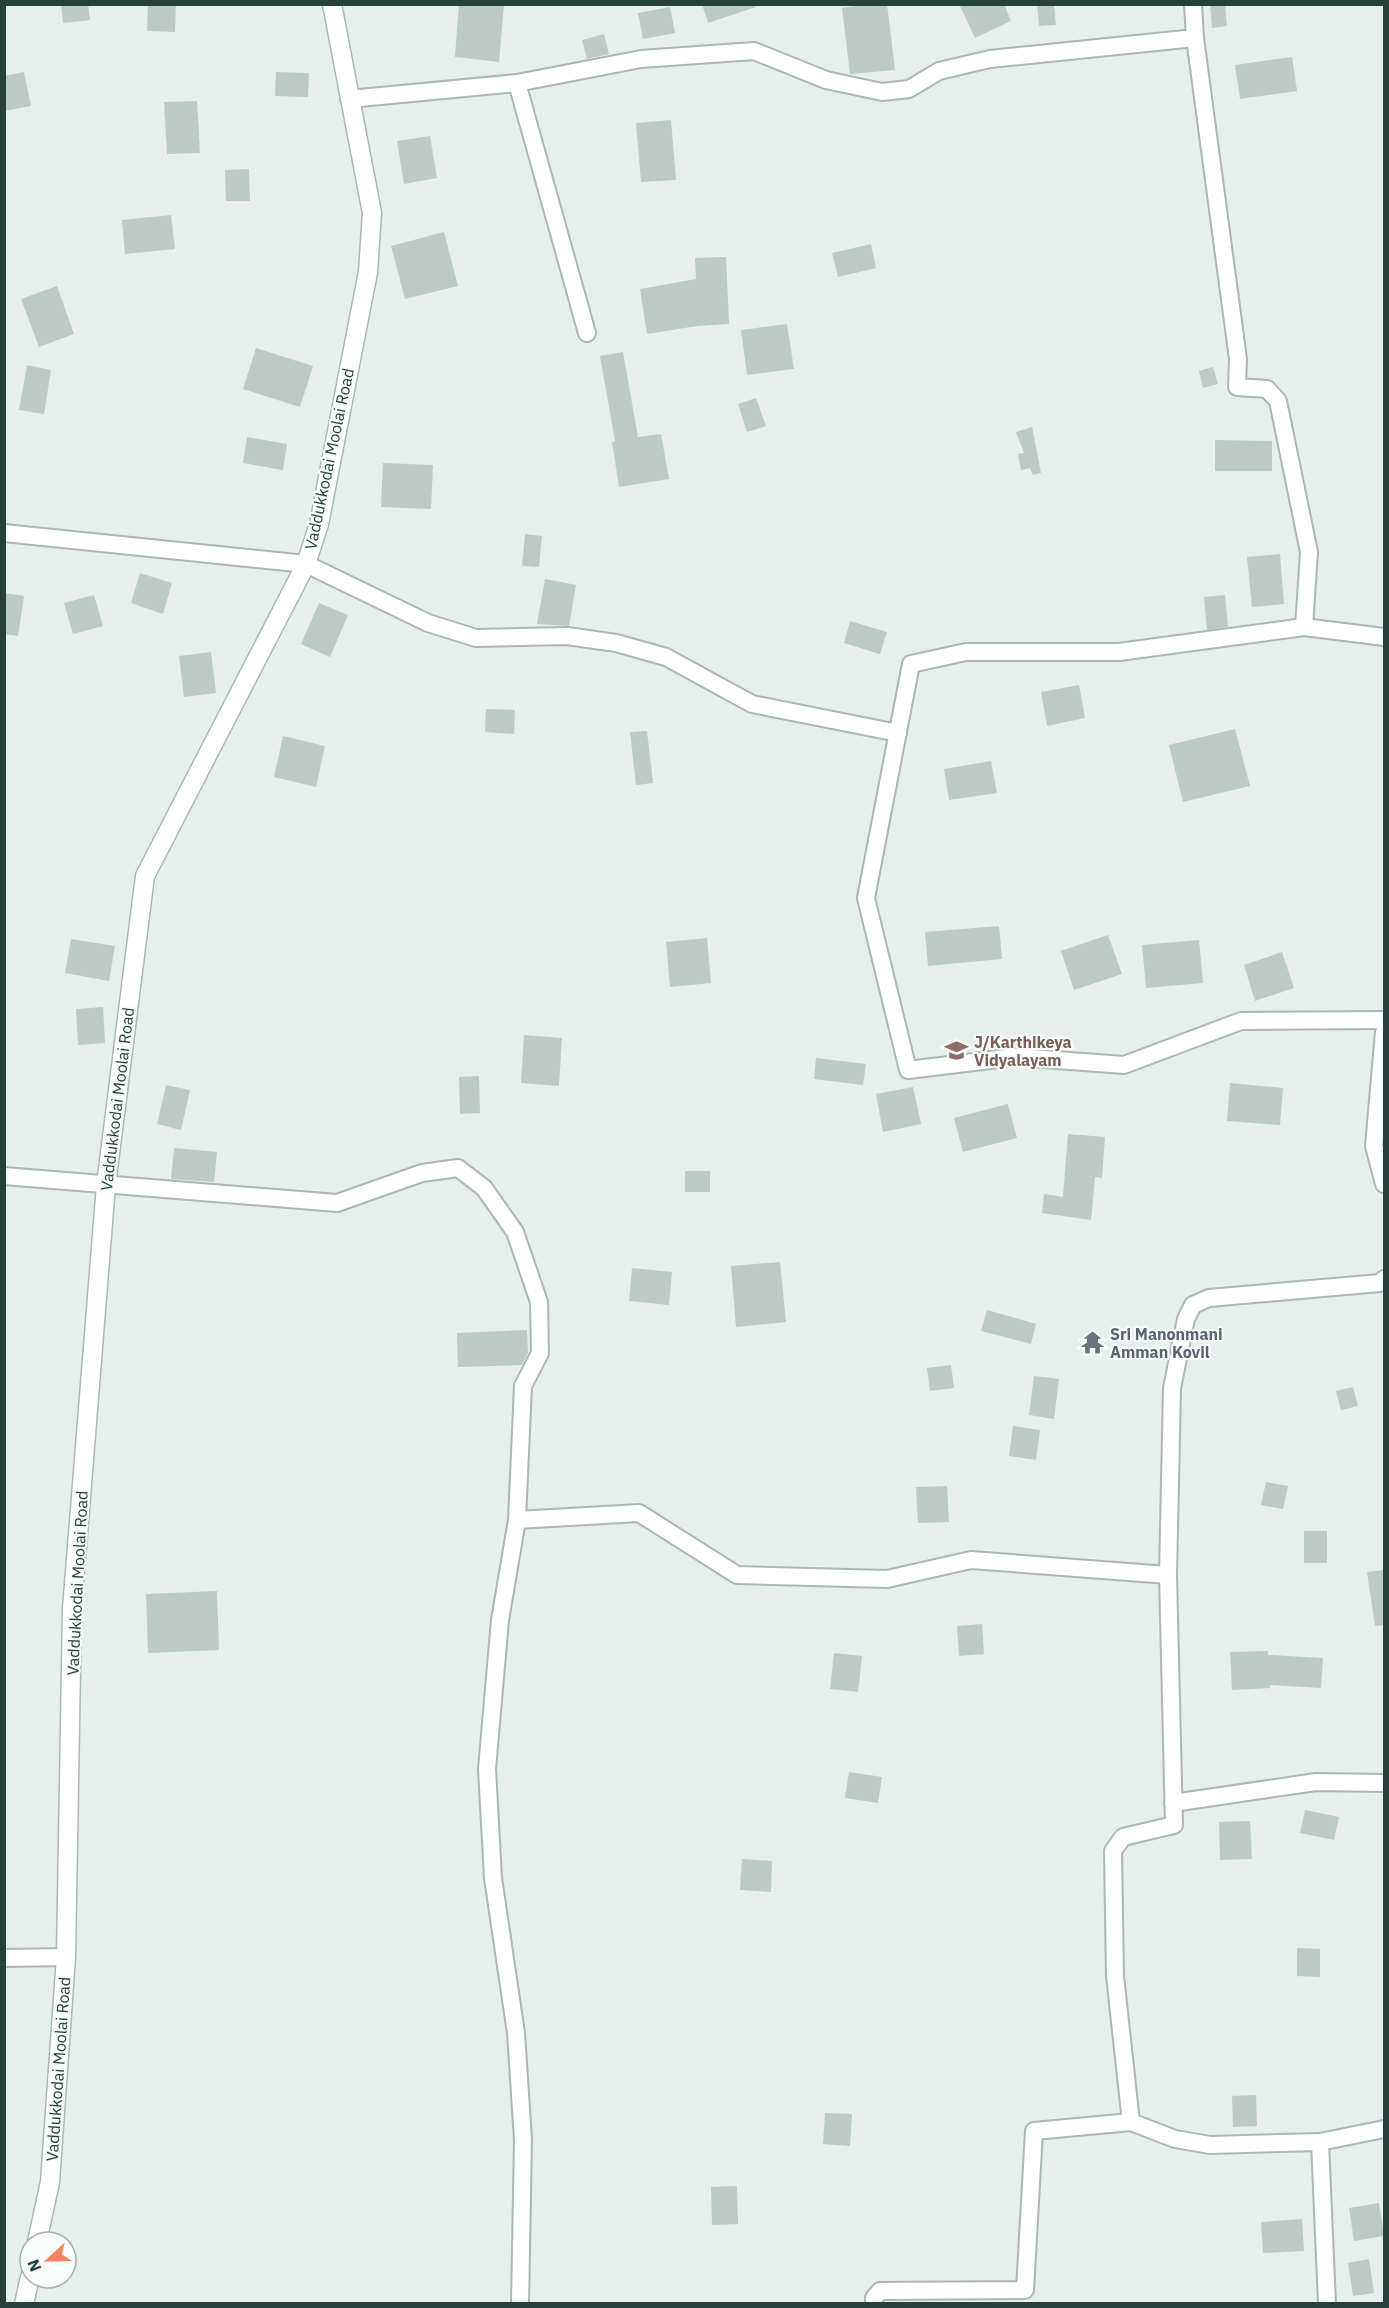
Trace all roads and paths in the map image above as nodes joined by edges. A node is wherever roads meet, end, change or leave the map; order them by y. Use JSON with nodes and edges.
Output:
{"nodes":[{"id":1,"x":332,"y":4,"type":"edge"},
{"id":2,"x":1193,"y":4,"type":"edge"},
{"id":3,"x":1195,"y":38,"type":"junction"},
{"id":4,"x":517,"y":83,"type":"junction"},
{"id":5,"x":349,"y":99,"type":"junction"},
{"id":6,"x":587,"y":333,"type":"dead end"},
{"id":7,"x":4,"y":533,"type":"edge"},
{"id":8,"x":306,"y":564,"type":"junction"},
{"id":9,"x":1304,"y":627,"type":"junction"},
{"id":10,"x":1384,"y":637,"type":"edge"},
{"id":11,"x":898,"y":733,"type":"junction"},
{"id":12,"x":1384,"y":1020,"type":"edge"},
{"id":13,"x":1384,"y":1032,"type":"edge"},
{"id":14,"x":4,"y":1176,"type":"edge"},
{"id":15,"x":1384,"y":1184,"type":"edge"},
{"id":16,"x":106,"y":1185,"type":"junction"},
{"id":17,"x":1384,"y":1279,"type":"edge"},
{"id":18,"x":517,"y":1520,"type":"junction"},
{"id":19,"x":1168,"y":1575,"type":"junction"},
{"id":20,"x":1384,"y":1784,"type":"edge"},
{"id":21,"x":1173,"y":1803,"type":"junction"},
{"id":22,"x":66,"y":1957,"type":"junction"},
{"id":23,"x":4,"y":1958,"type":"edge"},
{"id":24,"x":1131,"y":2122,"type":"junction"},
{"id":25,"x":1384,"y":2129,"type":"edge"},
{"id":26,"x":1320,"y":2142,"type":"junction"},
{"id":27,"x":40,"y":2230,"type":"edge"},
{"id":28,"x":520,"y":2304,"type":"edge"},
{"id":29,"x":874,"y":2304,"type":"edge"},
{"id":30,"x":1327,"y":2304,"type":"edge"}],
"edges":[{"from":1,"to":5,"type":"street","name":"Vaddukkodai Moolai Road"},
{"from":2,"to":3,"type":"street"},
{"from":3,"to":4,"type":"street"},
{"from":3,"to":9,"type":"street"},
{"from":4,"to":5,"type":"street"},
{"from":4,"to":6,"type":"street"},
{"from":5,"to":8,"type":"street","name":"Vaddukkodai Moolai Road"},
{"from":7,"to":8,"type":"street"},
{"from":8,"to":11,"type":"street"},
{"from":8,"to":16,"type":"street","name":"Vaddukkodai Moolai Road"},
{"from":9,"to":10,"type":"street"},
{"from":9,"to":11,"type":"street"},
{"from":11,"to":12,"type":"street"},
{"from":13,"to":15,"type":"street"},
{"from":14,"to":16,"type":"street"},
{"from":16,"to":18,"type":"street"},
{"from":16,"to":22,"type":"street","name":"Vaddukkodai Moolai Road"},
{"from":17,"to":19,"type":"street"},
{"from":18,"to":19,"type":"street"},
{"from":18,"to":28,"type":"street"},
{"from":19,"to":21,"type":"street"},
{"from":20,"to":21,"type":"street"},
{"from":21,"to":24,"type":"street"},
{"from":22,"to":23,"type":"street"},
{"from":22,"to":27,"type":"street","name":"Vaddukkodai Moolai Road"},
{"from":24,"to":26,"type":"street"},
{"from":24,"to":29,"type":"street"},
{"from":25,"to":26,"type":"street"},
{"from":26,"to":30,"type":"street"}]}
